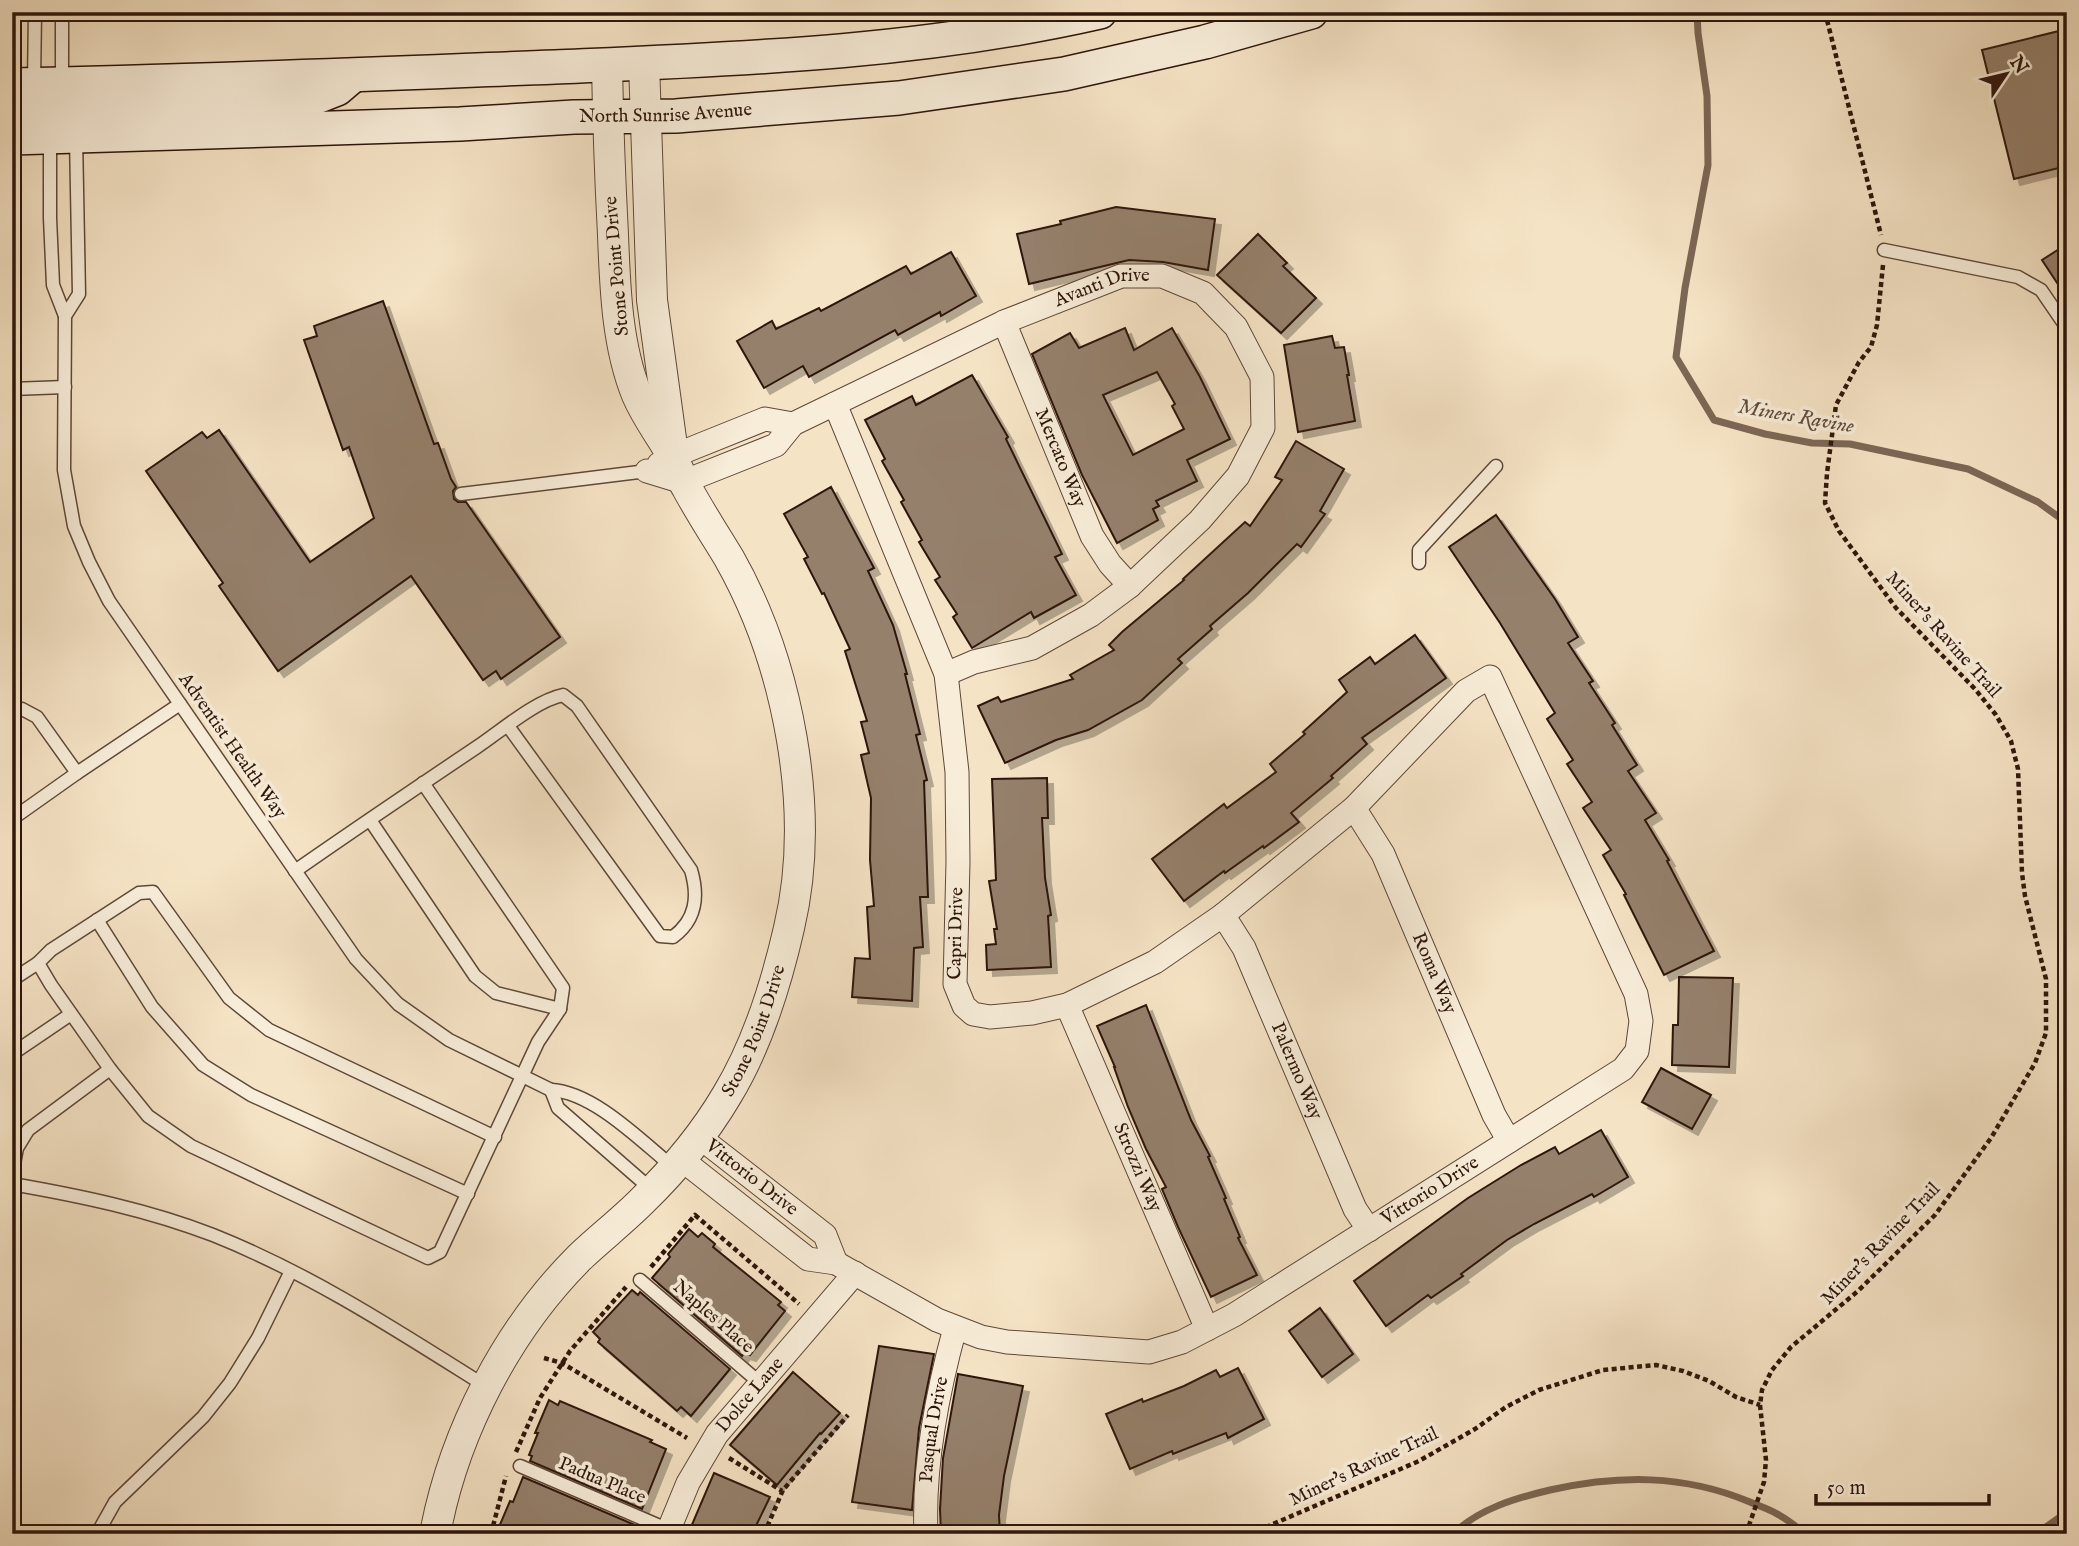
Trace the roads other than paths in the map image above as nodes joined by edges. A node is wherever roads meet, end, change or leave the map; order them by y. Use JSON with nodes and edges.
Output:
{"nodes":[{"id":1,"x":35,"y":12,"type":"edge"},
{"id":2,"x":60,"y":12,"type":"edge"},
{"id":3,"x":1100,"y":12,"type":"edge"},
{"id":4,"x":1311,"y":12,"type":"edge"},
{"id":5,"x":1014,"y":21,"type":"edge"},
{"id":6,"x":645,"y":63,"type":"junction"},
{"id":7,"x":607,"y":65,"type":"junction"},
{"id":8,"x":354,"y":75,"type":"junction"},
{"id":9,"x":36,"y":85,"type":"edge"},
{"id":10,"x":12,"y":114,"type":"edge"},
{"id":11,"x":647,"y":116,"type":"junction"},
{"id":12,"x":608,"y":117,"type":"junction"},
{"id":13,"x":63,"y":134,"type":"junction"},
{"id":14,"x":12,"y":138,"type":"edge"},
{"id":15,"x":1884,"y":250,"type":"road end"},
{"id":16,"x":65,"y":316,"type":"junction"},
{"id":17,"x":1004,"y":322,"type":"junction"},
{"id":18,"x":2067,"y":328,"type":"edge"},
{"id":19,"x":65,"y":387,"type":"junction"},
{"id":20,"x":12,"y":389,"type":"edge"},
{"id":21,"x":835,"y":404,"type":"junction"},
{"id":22,"x":793,"y":424,"type":"junction"},
{"id":23,"x":743,"y":428,"type":"junction"},
{"id":24,"x":754,"y":454,"type":"junction"},
{"id":25,"x":1496,"y":466,"type":"dead end"},
{"id":26,"x":668,"y":470,"type":"junction"},
{"id":27,"x":461,"y":494,"type":"dead end"},
{"id":28,"x":1419,"y":563,"type":"dead end"},
{"id":29,"x":1130,"y":586,"type":"junction"},
{"id":30,"x":946,"y":674,"type":"junction"},
{"id":31,"x":1490,"y":677,"type":"joint"},
{"id":32,"x":180,"y":704,"type":"junction"},
{"id":33,"x":12,"y":712,"type":"edge"},
{"id":34,"x":508,"y":726,"type":"junction"},
{"id":35,"x":77,"y":774,"type":"junction"},
{"id":36,"x":424,"y":783,"type":"junction"},
{"id":37,"x":1354,"y":808,"type":"junction"},
{"id":38,"x":12,"y":819,"type":"edge"},
{"id":39,"x":370,"y":820,"type":"junction"},
{"id":40,"x":295,"y":871,"type":"junction"},
{"id":41,"x":1223,"y":915,"type":"junction"},
{"id":42,"x":97,"y":920,"type":"junction"},
{"id":43,"x":38,"y":963,"type":"junction"},
{"id":44,"x":12,"y":980,"type":"edge"},
{"id":45,"x":1067,"y":1005,"type":"junction"},
{"id":46,"x":560,"y":1009,"type":"junction"},
{"id":47,"x":71,"y":1014,"type":"junction"},
{"id":48,"x":12,"y":1054,"type":"edge"},
{"id":49,"x":110,"y":1069,"type":"junction"},
{"id":50,"x":524,"y":1076,"type":"junction"},
{"id":51,"x":551,"y":1090,"type":"junction"},
{"id":52,"x":495,"y":1137,"type":"junction"},
{"id":53,"x":1509,"y":1141,"type":"junction"},
{"id":54,"x":684,"y":1154,"type":"junction"},
{"id":55,"x":12,"y":1175,"type":"edge"},
{"id":56,"x":12,"y":1184,"type":"edge"},
{"id":57,"x":652,"y":1190,"type":"junction"},
{"id":58,"x":468,"y":1194,"type":"junction"},
{"id":59,"x":807,"y":1221,"type":"junction"},
{"id":60,"x":1368,"y":1230,"type":"junction"},
{"id":61,"x":789,"y":1244,"type":"junction"},
{"id":62,"x":846,"y":1268,"type":"junction"},
{"id":63,"x":291,"y":1270,"type":"junction"},
{"id":64,"x":640,"y":1280,"type":"road end"},
{"id":65,"x":955,"y":1328,"type":"junction"},
{"id":66,"x":1207,"y":1329,"type":"junction"},
{"id":67,"x":760,"y":1383,"type":"junction"},
{"id":68,"x":487,"y":1387,"type":"junction"},
{"id":69,"x":514,"y":1464,"type":"road end"},
{"id":70,"x":668,"y":1532,"type":"edge"},
{"id":71,"x":97,"y":1534,"type":"edge"},
{"id":72,"x":435,"y":1534,"type":"edge"},
{"id":73,"x":926,"y":1534,"type":"edge"}],
"edges":[{"from":1,"to":9,"type":"lane"},
{"from":2,"to":9,"type":"lane"},
{"from":3,"to":5,"type":"main road"},
{"from":4,"to":11,"type":"main road","name":"North Sunrise Avenue"},
{"from":5,"to":6,"type":"main road"},
{"from":6,"to":7,"type":"main road"},
{"from":6,"to":11,"type":"street","name":"Stone Point Drive"},
{"from":7,"to":8,"type":"main road"},
{"from":7,"to":12,"type":"street","name":"Stone Point Drive"},
{"from":8,"to":9,"type":"main road"},
{"from":8,"to":13,"type":"main road"},
{"from":9,"to":10,"type":"main road"},
{"from":11,"to":12,"type":"main road","name":"North Sunrise Avenue"},
{"from":11,"to":26,"type":"street","name":"Stone Point Drive"},
{"from":12,"to":13,"type":"main road","name":"North Sunrise Avenue"},
{"from":12,"to":26,"type":"street","name":"Stone Point Drive"},
{"from":13,"to":14,"type":"main road","name":"North Sunrise Avenue"},
{"from":13,"to":16,"type":"lane","name":"Adventist Health Way"},
{"from":13,"to":16,"type":"lane","name":"Adventist Health Way"},
{"from":15,"to":18,"type":"lane"},
{"from":16,"to":19,"type":"lane","name":"Adventist Health Way"},
{"from":17,"to":21,"type":"street","name":"Avanti Drive"},
{"from":17,"to":29,"type":"street","name":"Mercato Way"},
{"from":17,"to":29,"type":"street","name":"Avanti Drive"},
{"from":19,"to":20,"type":"lane"},
{"from":19,"to":32,"type":"lane","name":"Adventist Health Way"},
{"from":21,"to":22,"type":"street","name":"Avanti Drive"},
{"from":21,"to":30,"type":"street","name":"Capri Drive"},
{"from":22,"to":23,"type":"street","name":"Avanti Drive"},
{"from":22,"to":24,"type":"street","name":"Avanti Drive"},
{"from":23,"to":24,"type":"street"},
{"from":23,"to":26,"type":"street","name":"Avanti Drive"},
{"from":24,"to":26,"type":"street","name":"Avanti Drive"},
{"from":25,"to":28,"type":"lane"},
{"from":26,"to":27,"type":"lane"},
{"from":26,"to":54,"type":"street","name":"Stone Point Drive"},
{"from":29,"to":30,"type":"street","name":"Avanti Drive"},
{"from":30,"to":45,"type":"street","name":"Capri Drive"},
{"from":31,"to":37,"type":"street","name":"Capri Drive"},
{"from":31,"to":53,"type":"street","name":"Vittorio Drive"},
{"from":32,"to":35,"type":"lane"},
{"from":32,"to":40,"type":"lane","name":"Adventist Health Way"},
{"from":33,"to":35,"type":"lane"},
{"from":34,"to":34,"type":"lane"},
{"from":34,"to":36,"type":"lane"},
{"from":35,"to":38,"type":"lane"},
{"from":36,"to":39,"type":"lane"},
{"from":36,"to":46,"type":"lane"},
{"from":37,"to":41,"type":"street","name":"Capri Drive"},
{"from":37,"to":53,"type":"street","name":"Roma Way"},
{"from":39,"to":40,"type":"lane"},
{"from":39,"to":46,"type":"lane"},
{"from":40,"to":50,"type":"lane","name":"Adventist Health Way"},
{"from":41,"to":45,"type":"street","name":"Capri Drive"},
{"from":41,"to":60,"type":"street","name":"Palermo Way"},
{"from":42,"to":43,"type":"lane"},
{"from":42,"to":52,"type":"lane"},
{"from":42,"to":58,"type":"lane"},
{"from":43,"to":44,"type":"lane"},
{"from":43,"to":47,"type":"lane"},
{"from":45,"to":66,"type":"street","name":"Strozzi Way"},
{"from":46,"to":50,"type":"lane"},
{"from":47,"to":48,"type":"lane"},
{"from":47,"to":49,"type":"lane"},
{"from":49,"to":55,"type":"lane"},
{"from":49,"to":58,"type":"lane"},
{"from":50,"to":51,"type":"lane","name":"Adventist Health Way"},
{"from":50,"to":52,"type":"lane"},
{"from":51,"to":54,"type":"lane","name":"Adventist Health Way"},
{"from":51,"to":57,"type":"lane","name":"Adventist Health Way"},
{"from":52,"to":58,"type":"lane"},
{"from":53,"to":60,"type":"street","name":"Vittorio Drive"},
{"from":54,"to":57,"type":"street","name":"Stone Point Drive"},
{"from":54,"to":59,"type":"street","name":"Vittorio Drive"},
{"from":54,"to":61,"type":"street","name":"Vittorio Drive"},
{"from":56,"to":63,"type":"lane"},
{"from":57,"to":68,"type":"street","name":"Stone Point Drive"},
{"from":59,"to":61,"type":"street","name":"Vittorio Drive"},
{"from":59,"to":62,"type":"street","name":"Vittorio Drive"},
{"from":60,"to":66,"type":"street","name":"Vittorio Drive"},
{"from":61,"to":62,"type":"street","name":"Vittorio Drive"},
{"from":62,"to":65,"type":"street","name":"Vittorio Drive"},
{"from":62,"to":67,"type":"street","name":"Dolce Lane"},
{"from":63,"to":68,"type":"lane"},
{"from":63,"to":71,"type":"lane"},
{"from":64,"to":67,"type":"lane","name":"Naples Place"},
{"from":65,"to":66,"type":"street","name":"Vittorio Drive"},
{"from":65,"to":73,"type":"street","name":"Pasqual Drive"},
{"from":67,"to":70,"type":"street","name":"Dolce Lane"},
{"from":68,"to":72,"type":"street","name":"Stone Point Drive"},
{"from":69,"to":70,"type":"lane","name":"Padua Place"}]}
